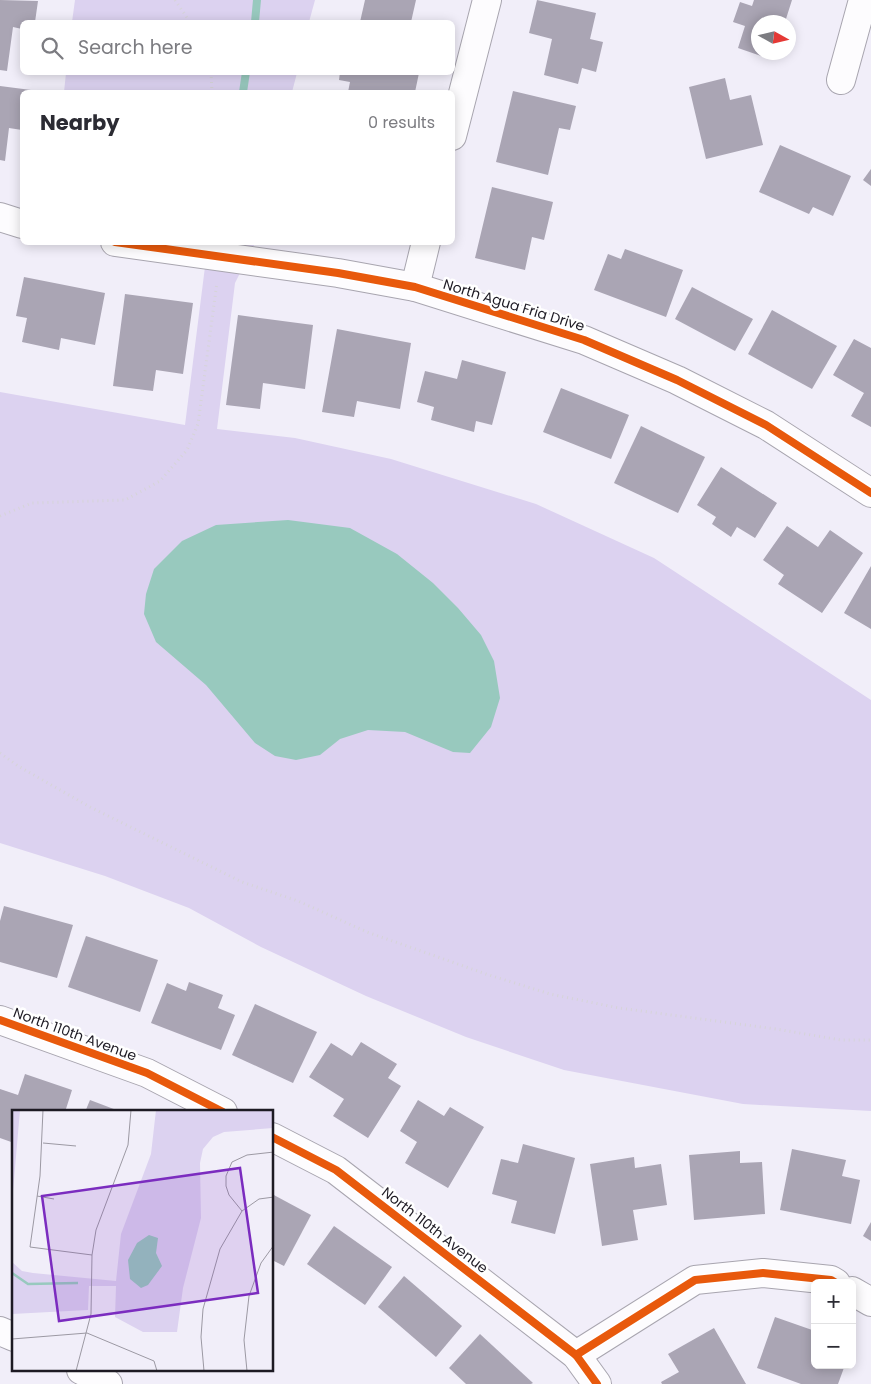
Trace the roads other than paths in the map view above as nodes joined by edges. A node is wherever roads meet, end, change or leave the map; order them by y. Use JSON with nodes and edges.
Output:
{"nodes":[{"id":1,"x":487,"y":0,"type":"edge"},
{"id":2,"x":863,"y":0,"type":"edge"},
{"id":3,"x":841,"y":80,"type":"dead end"},
{"id":4,"x":455,"y":124,"type":"edge"},
{"id":5,"x":0,"y":217,"type":"edge"},
{"id":6,"x":20,"y":223,"type":"edge"},
{"id":7,"x":137,"y":245,"type":"edge"},
{"id":8,"x":425,"y":245,"type":"edge"},
{"id":9,"x":415,"y":287,"type":"junction"},
{"id":10,"x":871,"y":493,"type":"edge"},
{"id":11,"x":0,"y":1020,"type":"edge"},
{"id":12,"x":218,"y":1110,"type":"edge"},
{"id":13,"x":274,"y":1138,"type":"edge"},
{"id":14,"x":822,"y":1279,"type":"edge"},
{"id":15,"x":856,"y":1293,"type":"edge"},
{"id":16,"x":871,"y":1302,"type":"edge"},
{"id":17,"x":0,"y":1331,"type":"edge"},
{"id":18,"x":12,"y":1336,"type":"edge"},
{"id":19,"x":576,"y":1355,"type":"junction"},
{"id":20,"x":85,"y":1372,"type":"edge"},
{"id":21,"x":108,"y":1384,"type":"edge"},
{"id":22,"x":597,"y":1384,"type":"edge"}],
"edges":[{"from":1,"to":4,"type":"street"},
{"from":2,"to":3,"type":"street"},
{"from":5,"to":6,"type":"street"},
{"from":7,"to":9,"type":"street","name":"North Agua Fria Drive"},
{"from":8,"to":9,"type":"street"},
{"from":9,"to":10,"type":"street","name":"North Agua Fria Drive"},
{"from":11,"to":12,"type":"street","name":"North 110th Avenue"},
{"from":13,"to":19,"type":"street","name":"North 110th Avenue"},
{"from":14,"to":19,"type":"street"},
{"from":15,"to":16,"type":"street"},
{"from":17,"to":18,"type":"street"},
{"from":19,"to":22,"type":"street","name":"North 110th Avenue"},
{"from":20,"to":21,"type":"street"}]}
